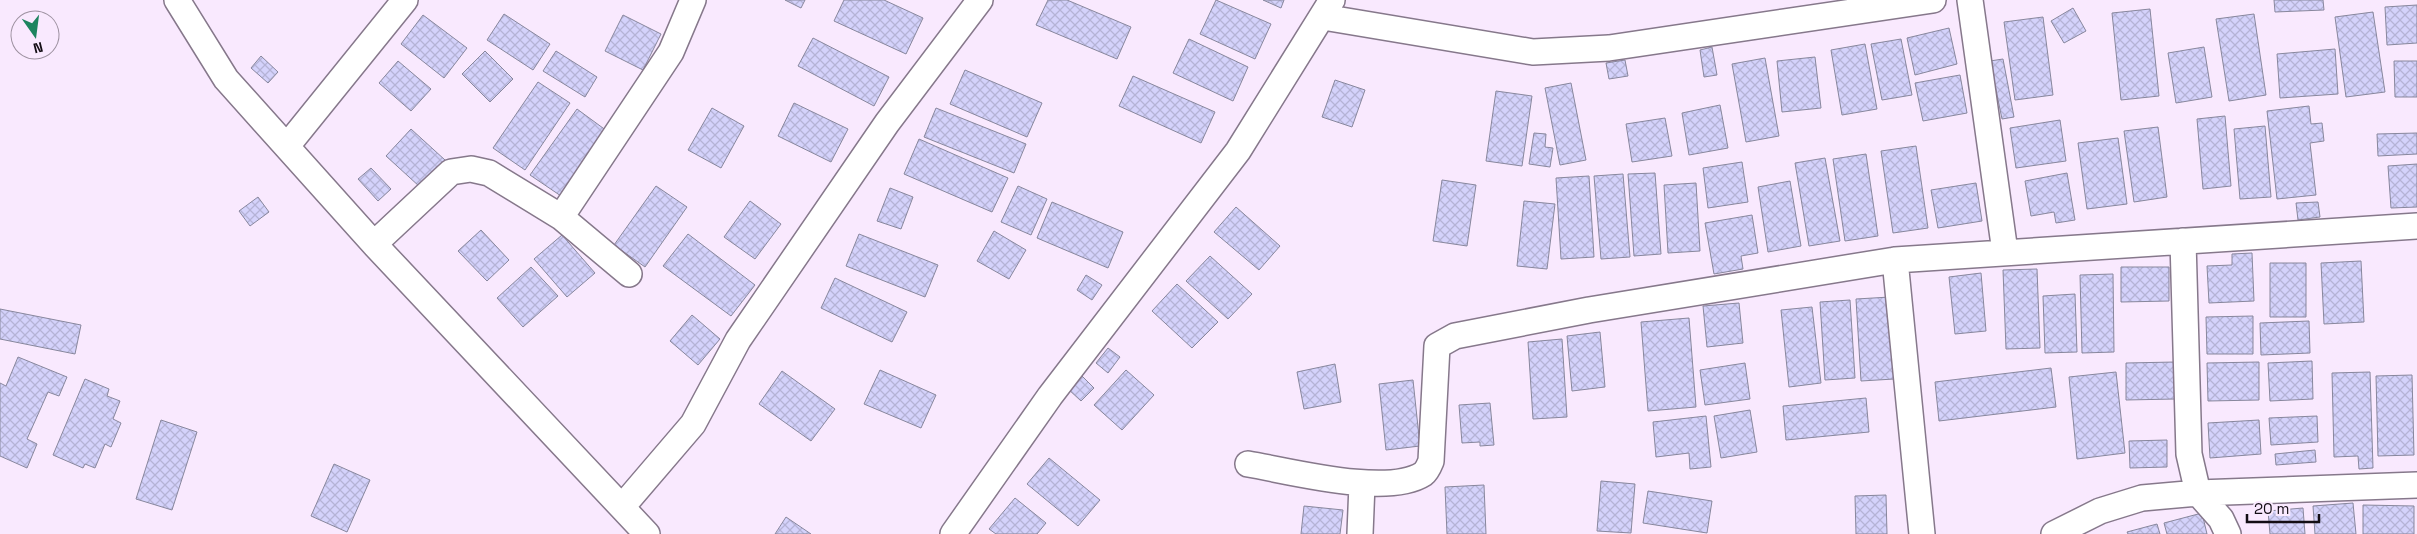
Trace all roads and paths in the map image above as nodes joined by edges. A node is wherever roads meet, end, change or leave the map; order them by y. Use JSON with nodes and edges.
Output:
{"nodes":[{"id":1,"x":177,"y":0,"type":"edge"},
{"id":2,"x":405,"y":0,"type":"edge"},
{"id":3,"x":693,"y":0,"type":"edge"},
{"id":4,"x":980,"y":0,"type":"edge"},
{"id":5,"x":1934,"y":0,"type":"edge"},
{"id":6,"x":1970,"y":0,"type":"edge"},
{"id":7,"x":1812,"y":8,"type":"edge"},
{"id":8,"x":1328,"y":9,"type":"edge"},
{"id":9,"x":287,"y":146,"type":"junction"},
{"id":10,"x":561,"y":217,"type":"junction"},
{"id":11,"x":2417,"y":226,"type":"edge"},
{"id":12,"x":2183,"y":241,"type":"junction"},
{"id":13,"x":374,"y":244,"type":"junction"},
{"id":14,"x":2005,"y":252,"type":"junction"},
{"id":15,"x":1895,"y":260,"type":"junction"},
{"id":16,"x":629,"y":274,"type":"dead end"},
{"id":17,"x":1248,"y":464,"type":"dead end"},
{"id":18,"x":1362,"y":484,"type":"junction"},
{"id":19,"x":2417,"y":485,"type":"edge"},
{"id":20,"x":2198,"y":493,"type":"junction"},
{"id":21,"x":622,"y":507,"type":"junction"},
{"id":22,"x":647,"y":534,"type":"edge"},
{"id":23,"x":953,"y":534,"type":"edge"},
{"id":24,"x":1360,"y":534,"type":"edge"},
{"id":25,"x":1922,"y":534,"type":"edge"},
{"id":26,"x":2054,"y":534,"type":"edge"},
{"id":27,"x":2228,"y":534,"type":"edge"}],
"edges":[{"from":1,"to":9,"type":"street"},
{"from":2,"to":9,"type":"street"},
{"from":3,"to":10,"type":"street"},
{"from":4,"to":21,"type":"street"},
{"from":5,"to":7,"type":"street"},
{"from":6,"to":14,"type":"street"},
{"from":7,"to":8,"type":"street"},
{"from":8,"to":23,"type":"street"},
{"from":9,"to":13,"type":"street"},
{"from":10,"to":13,"type":"street"},
{"from":10,"to":16,"type":"street"},
{"from":11,"to":12,"type":"street"},
{"from":12,"to":14,"type":"street"},
{"from":12,"to":20,"type":"street"},
{"from":13,"to":21,"type":"street"},
{"from":14,"to":15,"type":"street"},
{"from":15,"to":18,"type":"street"},
{"from":15,"to":25,"type":"street"},
{"from":17,"to":18,"type":"street"},
{"from":18,"to":24,"type":"street"},
{"from":19,"to":20,"type":"street"},
{"from":20,"to":26,"type":"street"},
{"from":20,"to":27,"type":"street"},
{"from":21,"to":22,"type":"street"}]}
